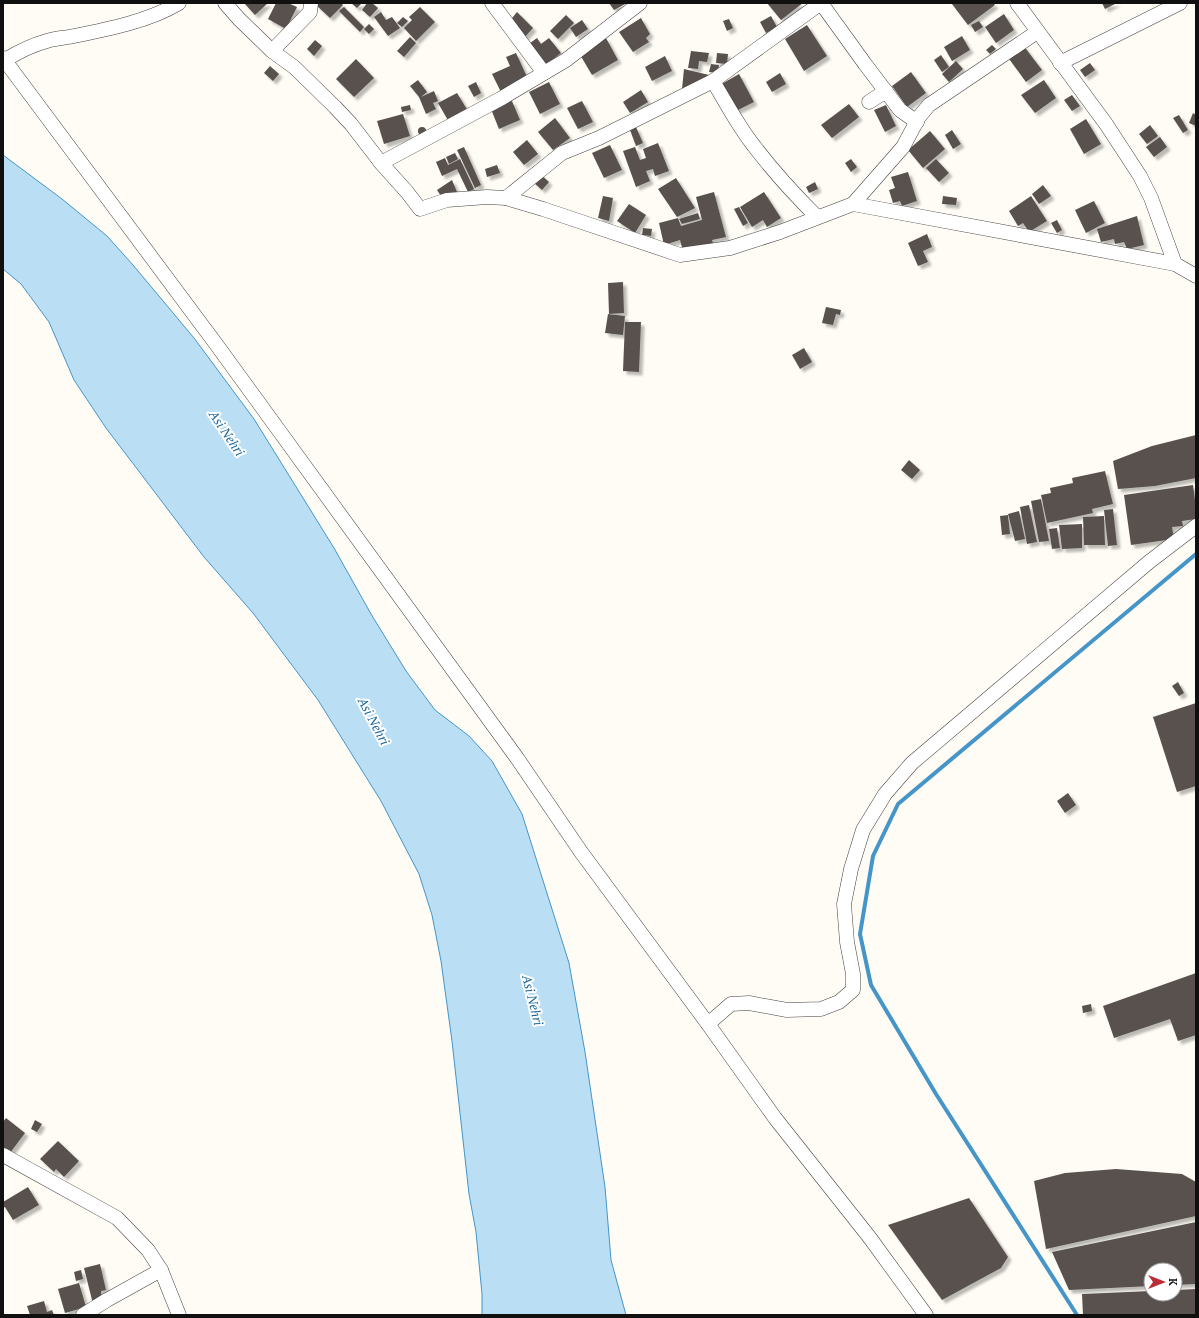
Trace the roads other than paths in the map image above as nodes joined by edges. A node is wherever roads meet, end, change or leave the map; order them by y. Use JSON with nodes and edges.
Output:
{"nodes":[{"id":1,"x":179,"y":3,"type":"edge"},
{"id":2,"x":225,"y":3,"type":"edge"},
{"id":3,"x":311,"y":3,"type":"edge"},
{"id":4,"x":492,"y":3,"type":"edge"},
{"id":5,"x":640,"y":3,"type":"edge"},
{"id":6,"x":821,"y":3,"type":"edge"},
{"id":7,"x":1017,"y":3,"type":"edge"},
{"id":8,"x":1180,"y":3,"type":"edge"},
{"id":9,"x":1037,"y":32,"type":"junction"},
{"id":10,"x":272,"y":51,"type":"junction"},
{"id":11,"x":4,"y":59,"type":"edge"},
{"id":12,"x":1060,"y":63,"type":"junction"},
{"id":13,"x":544,"y":73,"type":"junction"},
{"id":14,"x":713,"y":81,"type":"junction"},
{"id":15,"x":886,"y":91,"type":"junction"},
{"id":16,"x":869,"y":102,"type":"dead end"},
{"id":17,"x":916,"y":122,"type":"junction"},
{"id":18,"x":381,"y":163,"type":"junction"},
{"id":19,"x":506,"y":198,"type":"junction"},
{"id":20,"x":852,"y":204,"type":"junction"},
{"id":21,"x":817,"y":217,"type":"junction"},
{"id":22,"x":1176,"y":264,"type":"junction"},
{"id":23,"x":1196,"y":276,"type":"edge"},
{"id":24,"x":1196,"y":526,"type":"edge"},
{"id":25,"x":708,"y":1024,"type":"junction"},
{"id":26,"x":3,"y":1154,"type":"edge"},
{"id":27,"x":161,"y":1270,"type":"junction"},
{"id":28,"x":83,"y":1315,"type":"edge"},
{"id":29,"x":178,"y":1315,"type":"edge"},
{"id":30,"x":926,"y":1315,"type":"edge"}],
"edges":[{"from":1,"to":11,"type":"street"},
{"from":2,"to":10,"type":"street"},
{"from":3,"to":10,"type":"street"},
{"from":4,"to":13,"type":"street"},
{"from":5,"to":13,"type":"street"},
{"from":6,"to":14,"type":"street"},
{"from":6,"to":15,"type":"street"},
{"from":7,"to":9,"type":"street"},
{"from":8,"to":12,"type":"street"},
{"from":9,"to":12,"type":"street"},
{"from":9,"to":17,"type":"street"},
{"from":10,"to":18,"type":"street"},
{"from":11,"to":25,"type":"street"},
{"from":12,"to":22,"type":"street"},
{"from":13,"to":18,"type":"street"},
{"from":14,"to":19,"type":"street"},
{"from":14,"to":21,"type":"street"},
{"from":15,"to":16,"type":"street"},
{"from":15,"to":17,"type":"street"},
{"from":17,"to":20,"type":"street"},
{"from":18,"to":19,"type":"street"},
{"from":19,"to":21,"type":"street"},
{"from":20,"to":21,"type":"street"},
{"from":20,"to":22,"type":"street"},
{"from":22,"to":23,"type":"street"},
{"from":24,"to":25,"type":"street"},
{"from":25,"to":30,"type":"street"},
{"from":26,"to":27,"type":"street"},
{"from":27,"to":28,"type":"street"},
{"from":27,"to":29,"type":"street"}]}
